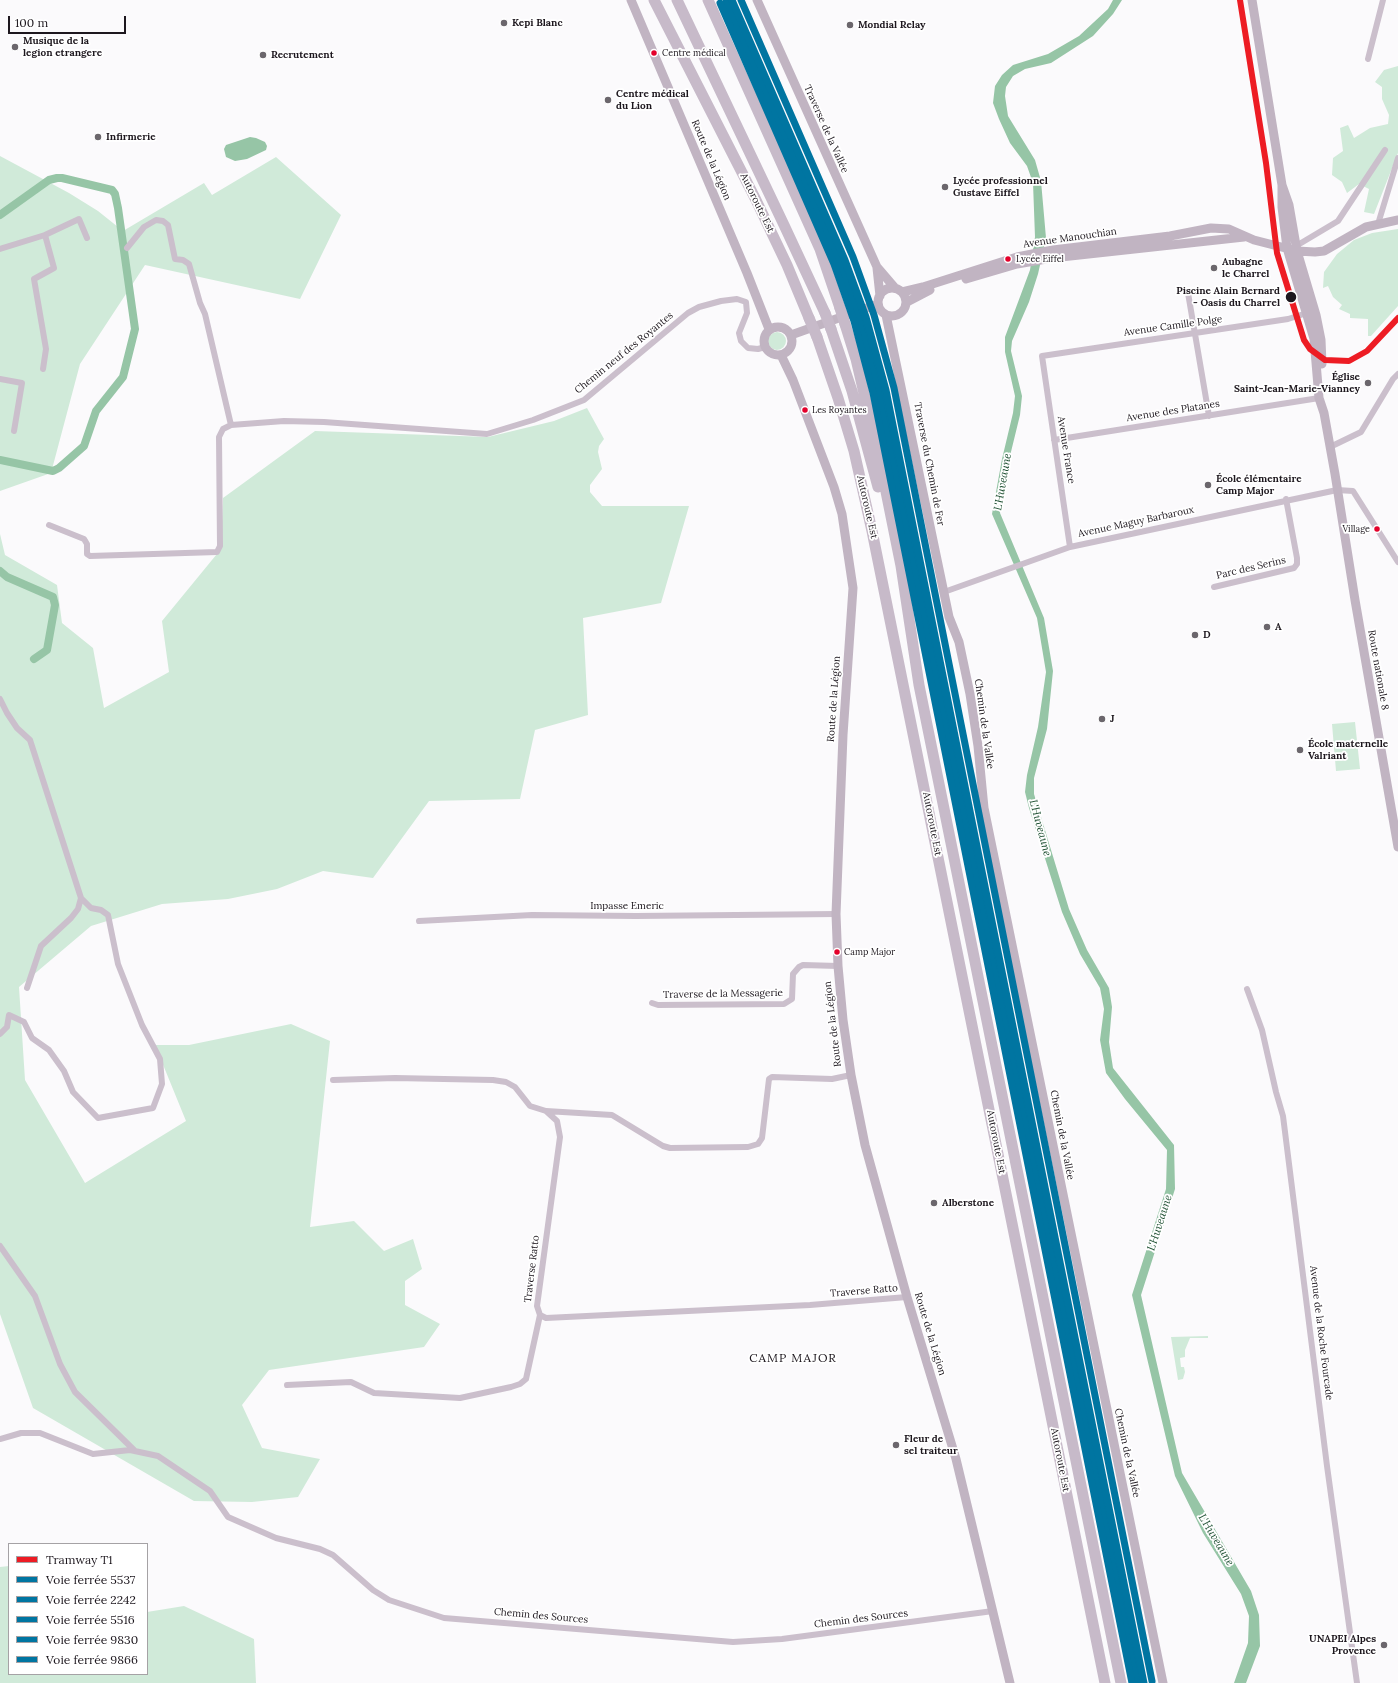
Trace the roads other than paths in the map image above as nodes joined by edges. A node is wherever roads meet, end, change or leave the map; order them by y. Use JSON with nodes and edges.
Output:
{"nodes":[{"id":1,"x":631,"y":0,"type":"edge"},
{"id":2,"x":654,"y":0,"type":"edge"},
{"id":3,"x":662,"y":0,"type":"edge"},
{"id":4,"x":677,"y":0,"type":"edge"},
{"id":5,"x":708,"y":0,"type":"edge"},
{"id":6,"x":757,"y":0,"type":"edge"},
{"id":7,"x":1252,"y":0,"type":"edge"},
{"id":8,"x":1383,"y":0,"type":"edge"},
{"id":9,"x":1368,"y":59,"type":"dead end"},
{"id":10,"x":1385,"y":150,"type":"dead end"},
{"id":11,"x":1398,"y":158,"type":"edge"},
{"id":12,"x":756,"y":200,"type":"junction"},
{"id":13,"x":1398,"y":220,"type":"edge"},
{"id":14,"x":1378,"y":224,"type":"junction"},
{"id":15,"x":44,"y":235,"type":"junction"},
{"id":16,"x":87,"y":238,"type":"dead end"},
{"id":17,"x":127,"y":248,"type":"dead end"},
{"id":18,"x":1293,"y":248,"type":"junction"},
{"id":19,"x":0,"y":249,"type":"edge"},
{"id":20,"x":877,"y":267,"type":"junction"},
{"id":21,"x":937,"y":286,"type":"junction"},
{"id":22,"x":899,"y":290,"type":"junction"},
{"id":23,"x":1188,"y":293,"type":"dead end"},
{"id":24,"x":879,"y":300,"type":"junction"},
{"id":25,"x":906,"y":302,"type":"junction"},
{"id":26,"x":1307,"y":313,"type":"junction"},
{"id":27,"x":886,"y":315,"type":"junction"},
{"id":28,"x":897,"y":316,"type":"junction"},
{"id":29,"x":769,"y":329,"type":"junction"},
{"id":30,"x":1194,"y":333,"type":"junction"},
{"id":31,"x":791,"y":335,"type":"junction"},
{"id":32,"x":893,"y":341,"type":"junction"},
{"id":33,"x":765,"y":347,"type":"junction"},
{"id":34,"x":781,"y":355,"type":"junction"},
{"id":35,"x":1042,"y":356,"type":"joint"},
{"id":36,"x":43,"y":369,"type":"dead end"},
{"id":37,"x":1398,"y":374,"type":"edge"},
{"id":38,"x":0,"y":379,"type":"edge"},
{"id":39,"x":1319,"y":398,"type":"junction"},
{"id":40,"x":1324,"y":413,"type":"junction"},
{"id":41,"x":1208,"y":416,"type":"junction"},
{"id":42,"x":231,"y":425,"type":"junction"},
{"id":43,"x":14,"y":431,"type":"dead end"},
{"id":44,"x":1054,"y":440,"type":"junction"},
{"id":45,"x":1330,"y":447,"type":"junction"},
{"id":46,"x":1338,"y":493,"type":"junction"},
{"id":47,"x":1286,"y":499,"type":"junction"},
{"id":48,"x":49,"y":525,"type":"dead end"},
{"id":49,"x":1070,"y":547,"type":"junction"},
{"id":50,"x":1398,"y":562,"type":"edge"},
{"id":51,"x":1214,"y":587,"type":"dead end"},
{"id":52,"x":944,"y":592,"type":"junction"},
{"id":53,"x":919,"y":685,"type":"junction"},
{"id":54,"x":0,"y":699,"type":"edge"},
{"id":55,"x":1398,"y":847,"type":"edge"},
{"id":56,"x":81,"y":898,"type":"junction"},
{"id":57,"x":836,"y":914,"type":"junction"},
{"id":58,"x":419,"y":921,"type":"dead end"},
{"id":59,"x":838,"y":966,"type":"junction"},
{"id":60,"x":27,"y":988,"type":"dead end"},
{"id":61,"x":1247,"y":989,"type":"dead end"},
{"id":62,"x":652,"y":1003,"type":"dead end"},
{"id":63,"x":0,"y":1034,"type":"edge"},
{"id":64,"x":851,"y":1075,"type":"junction"},
{"id":65,"x":333,"y":1080,"type":"dead end"},
{"id":66,"x":546,"y":1111,"type":"junction"},
{"id":67,"x":0,"y":1246,"type":"edge"},
{"id":68,"x":907,"y":1297,"type":"junction"},
{"id":69,"x":540,"y":1315,"type":"junction"},
{"id":70,"x":287,"y":1385,"type":"dead end"},
{"id":71,"x":0,"y":1439,"type":"edge"},
{"id":72,"x":135,"y":1451,"type":"junction"},
{"id":73,"x":993,"y":1611,"type":"junction"},
{"id":74,"x":1010,"y":1683,"type":"edge"},
{"id":75,"x":1105,"y":1683,"type":"edge"},
{"id":76,"x":1122,"y":1683,"type":"edge"},
{"id":77,"x":1163,"y":1683,"type":"edge"},
{"id":78,"x":1357,"y":1683,"type":"edge"}],
"edges":[{"from":1,"to":29,"type":"main road","name":"Route de la Légion"},
{"from":2,"to":12,"type":"highway","name":"Autoroute Est"},
{"from":3,"to":12,"type":"highway"},
{"from":4,"to":53,"type":"highway","bridge":true},
{"from":5,"to":53,"type":"highway","name":"Autoroute Est","bridge":true},
{"from":6,"to":20,"type":"main road","name":"Traverse de la Vallée"},
{"from":7,"to":18,"type":"main road"},
{"from":8,"to":9,"type":"street"},
{"from":10,"to":18,"type":"street"},
{"from":11,"to":14,"type":"street"},
{"from":12,"to":75,"type":"highway","name":"Autoroute Est","bridge":true},
{"from":13,"to":14,"type":"main road","name":"Avenue Manouchian"},
{"from":14,"to":18,"type":"main road","name":"Avenue Manouchian"},
{"from":15,"to":16,"type":"street"},
{"from":15,"to":19,"type":"street"},
{"from":15,"to":36,"type":"street"},
{"from":17,"to":42,"type":"street"},
{"from":18,"to":21,"type":"main road","name":"Avenue Manouchian"},
{"from":18,"to":26,"type":"main road"},
{"from":18,"to":40,"type":"main road"},
{"from":20,"to":22,"type":"main road","name":"Traverse de la Vallée"},
{"from":20,"to":24,"type":"main road","name":"Traverse de la Vallée"},
{"from":21,"to":22,"type":"main road","name":"Avenue Manouchian"},
{"from":21,"to":25,"type":"main road","name":"Avenue Manouchian"},
{"from":22,"to":24,"type":"main road"},
{"from":22,"to":25,"type":"main road"},
{"from":23,"to":30,"type":"street"},
{"from":24,"to":27,"type":"main road"},
{"from":24,"to":31,"type":"main road"},
{"from":25,"to":28,"type":"main road"},
{"from":26,"to":30,"type":"street","name":"Avenue Camille Polge"},
{"from":26,"to":39,"type":"main road"},
{"from":27,"to":28,"type":"main road"},
{"from":27,"to":32,"type":"main road","name":"Traverse du Chemin de Fer"},
{"from":28,"to":32,"type":"main road","name":"Traverse du Chemin de Fer"},
{"from":29,"to":31,"type":"main road"},
{"from":29,"to":33,"type":"main road"},
{"from":30,"to":35,"type":"street","name":"Avenue Camille Polge"},
{"from":30,"to":41,"type":"street"},
{"from":31,"to":34,"type":"main road"},
{"from":32,"to":52,"type":"main road","name":"Traverse du Chemin de Fer"},
{"from":33,"to":34,"type":"main road"},
{"from":33,"to":42,"type":"street","name":"Chemin neuf des Royantes"},
{"from":34,"to":57,"type":"main road","name":"Route de la Légion"},
{"from":35,"to":44,"type":"street","name":"Avenue France"},
{"from":37,"to":45,"type":"street"},
{"from":38,"to":43,"type":"street"},
{"from":39,"to":40,"type":"main road"},
{"from":39,"to":41,"type":"street","name":"Avenue des Platanes"},
{"from":40,"to":45,"type":"main road","name":"Route nationale 8"},
{"from":41,"to":44,"type":"street","name":"Avenue des Platanes"},
{"from":42,"to":48,"type":"street"},
{"from":44,"to":49,"type":"street","name":"Avenue France"},
{"from":45,"to":46,"type":"main road","name":"Route nationale 8"},
{"from":46,"to":47,"type":"street","name":"Avenue Maguy Barbaroux"},
{"from":46,"to":50,"type":"street"},
{"from":46,"to":55,"type":"main road","name":"Route nationale 8"},
{"from":47,"to":49,"type":"street","name":"Avenue Maguy Barbaroux"},
{"from":47,"to":51,"type":"street","name":"Parc des Serins"},
{"from":49,"to":52,"type":"street","name":"Avenue Maguy Barbaroux"},
{"from":52,"to":77,"type":"main road","name":"Chemin de la Vallée"},
{"from":53,"to":76,"type":"highway","name":"Autoroute Est"},
{"from":54,"to":56,"type":"street"},
{"from":56,"to":60,"type":"street"},
{"from":56,"to":63,"type":"street"},
{"from":57,"to":58,"type":"street","name":"Impasse Emeric"},
{"from":57,"to":59,"type":"main road","name":"Route de la Légion"},
{"from":59,"to":62,"type":"street","name":"Traverse de la Messagerie"},
{"from":59,"to":64,"type":"main road","name":"Route de la Légion"},
{"from":61,"to":78,"type":"street","name":"Avenue de la Roche Fourcade"},
{"from":64,"to":66,"type":"street"},
{"from":64,"to":68,"type":"main road","name":"Route de la Légion"},
{"from":65,"to":66,"type":"street","name":"Traverse Ratto"},
{"from":66,"to":69,"type":"street","name":"Traverse Ratto"},
{"from":67,"to":72,"type":"street"},
{"from":68,"to":69,"type":"street","name":"Traverse Ratto"},
{"from":68,"to":73,"type":"main road","name":"Route de la Légion"},
{"from":69,"to":70,"type":"street"},
{"from":71,"to":72,"type":"street","name":"Chemin des Sources"},
{"from":72,"to":73,"type":"street","name":"Chemin des Sources"},
{"from":73,"to":74,"type":"main road","name":"Route de la Légion"}]}
